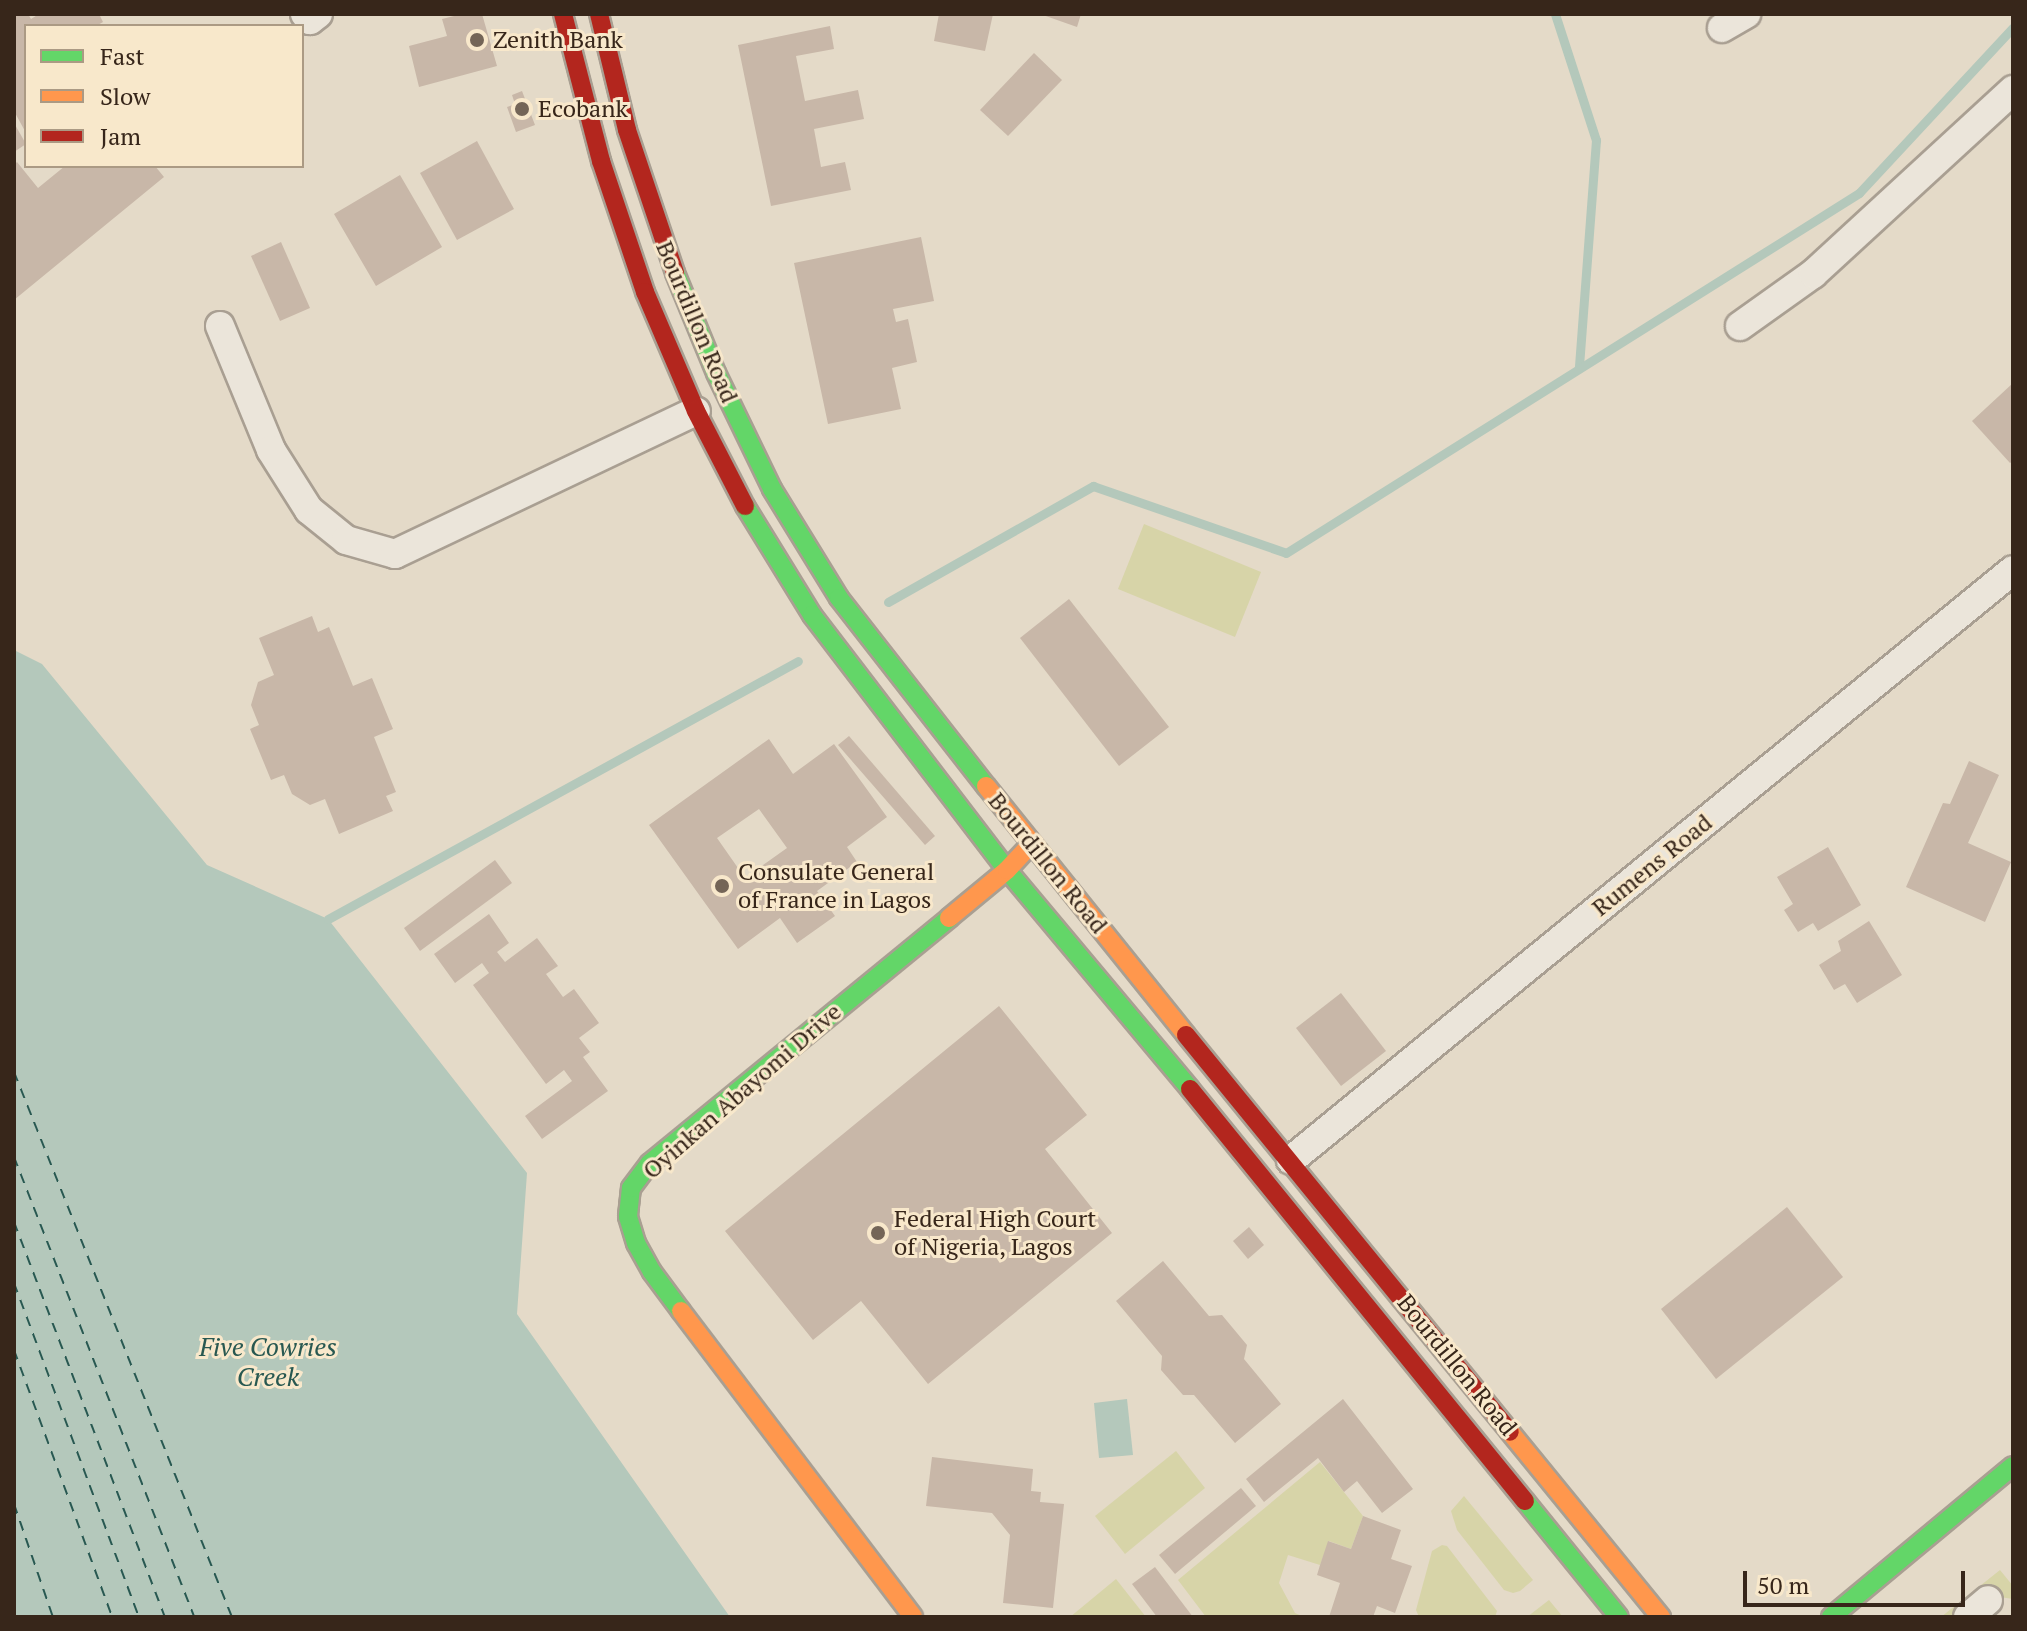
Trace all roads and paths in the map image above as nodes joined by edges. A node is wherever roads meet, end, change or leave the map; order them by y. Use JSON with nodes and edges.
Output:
{"nodes":[{"id":1,"x":305,"y":14,"type":"edge"},
{"id":2,"x":318,"y":14,"type":"edge"},
{"id":3,"x":563,"y":14,"type":"edge"},
{"id":4,"x":599,"y":14,"type":"edge"},
{"id":5,"x":2013,"y":90,"type":"edge"},
{"id":6,"x":220,"y":326,"type":"dead end"},
{"id":7,"x":1740,"y":326,"type":"dead end"},
{"id":8,"x":696,"y":411,"type":"junction"},
{"id":9,"x":2013,"y":570,"type":"edge"},
{"id":10,"x":1031,"y":844,"type":"junction"},
{"id":11,"x":1007,"y":870,"type":"junction"},
{"id":12,"x":1291,"y":1160,"type":"junction"},
{"id":13,"x":2013,"y":1466,"type":"edge"},
{"id":14,"x":913,"y":1617,"type":"edge"},
{"id":15,"x":1619,"y":1617,"type":"edge"},
{"id":16,"x":1661,"y":1617,"type":"edge"},
{"id":17,"x":1831,"y":1617,"type":"edge"}],
"edges":[{"from":1,"to":2,"type":"street"},
{"from":3,"to":8,"type":"main road","name":"Bourdillon Road"},
{"from":4,"to":10,"type":"main road","name":"Bourdillon Road"},
{"from":5,"to":7,"type":"street"},
{"from":6,"to":8,"type":"street"},
{"from":8,"to":11,"type":"main road","name":"Bourdillon Road"},
{"from":9,"to":12,"type":"street","name":"Rumens Road"},
{"from":10,"to":11,"type":"main road","name":"Oyinkan Abayomi Drive"},
{"from":10,"to":12,"type":"main road","name":"Bourdillon Road"},
{"from":11,"to":14,"type":"main road","name":"Oyinkan Abayomi Drive"},
{"from":11,"to":15,"type":"main road","name":"Bourdillon Road"},
{"from":12,"to":16,"type":"main road","name":"Bourdillon Road"},
{"from":13,"to":17,"type":"main road"}]}
